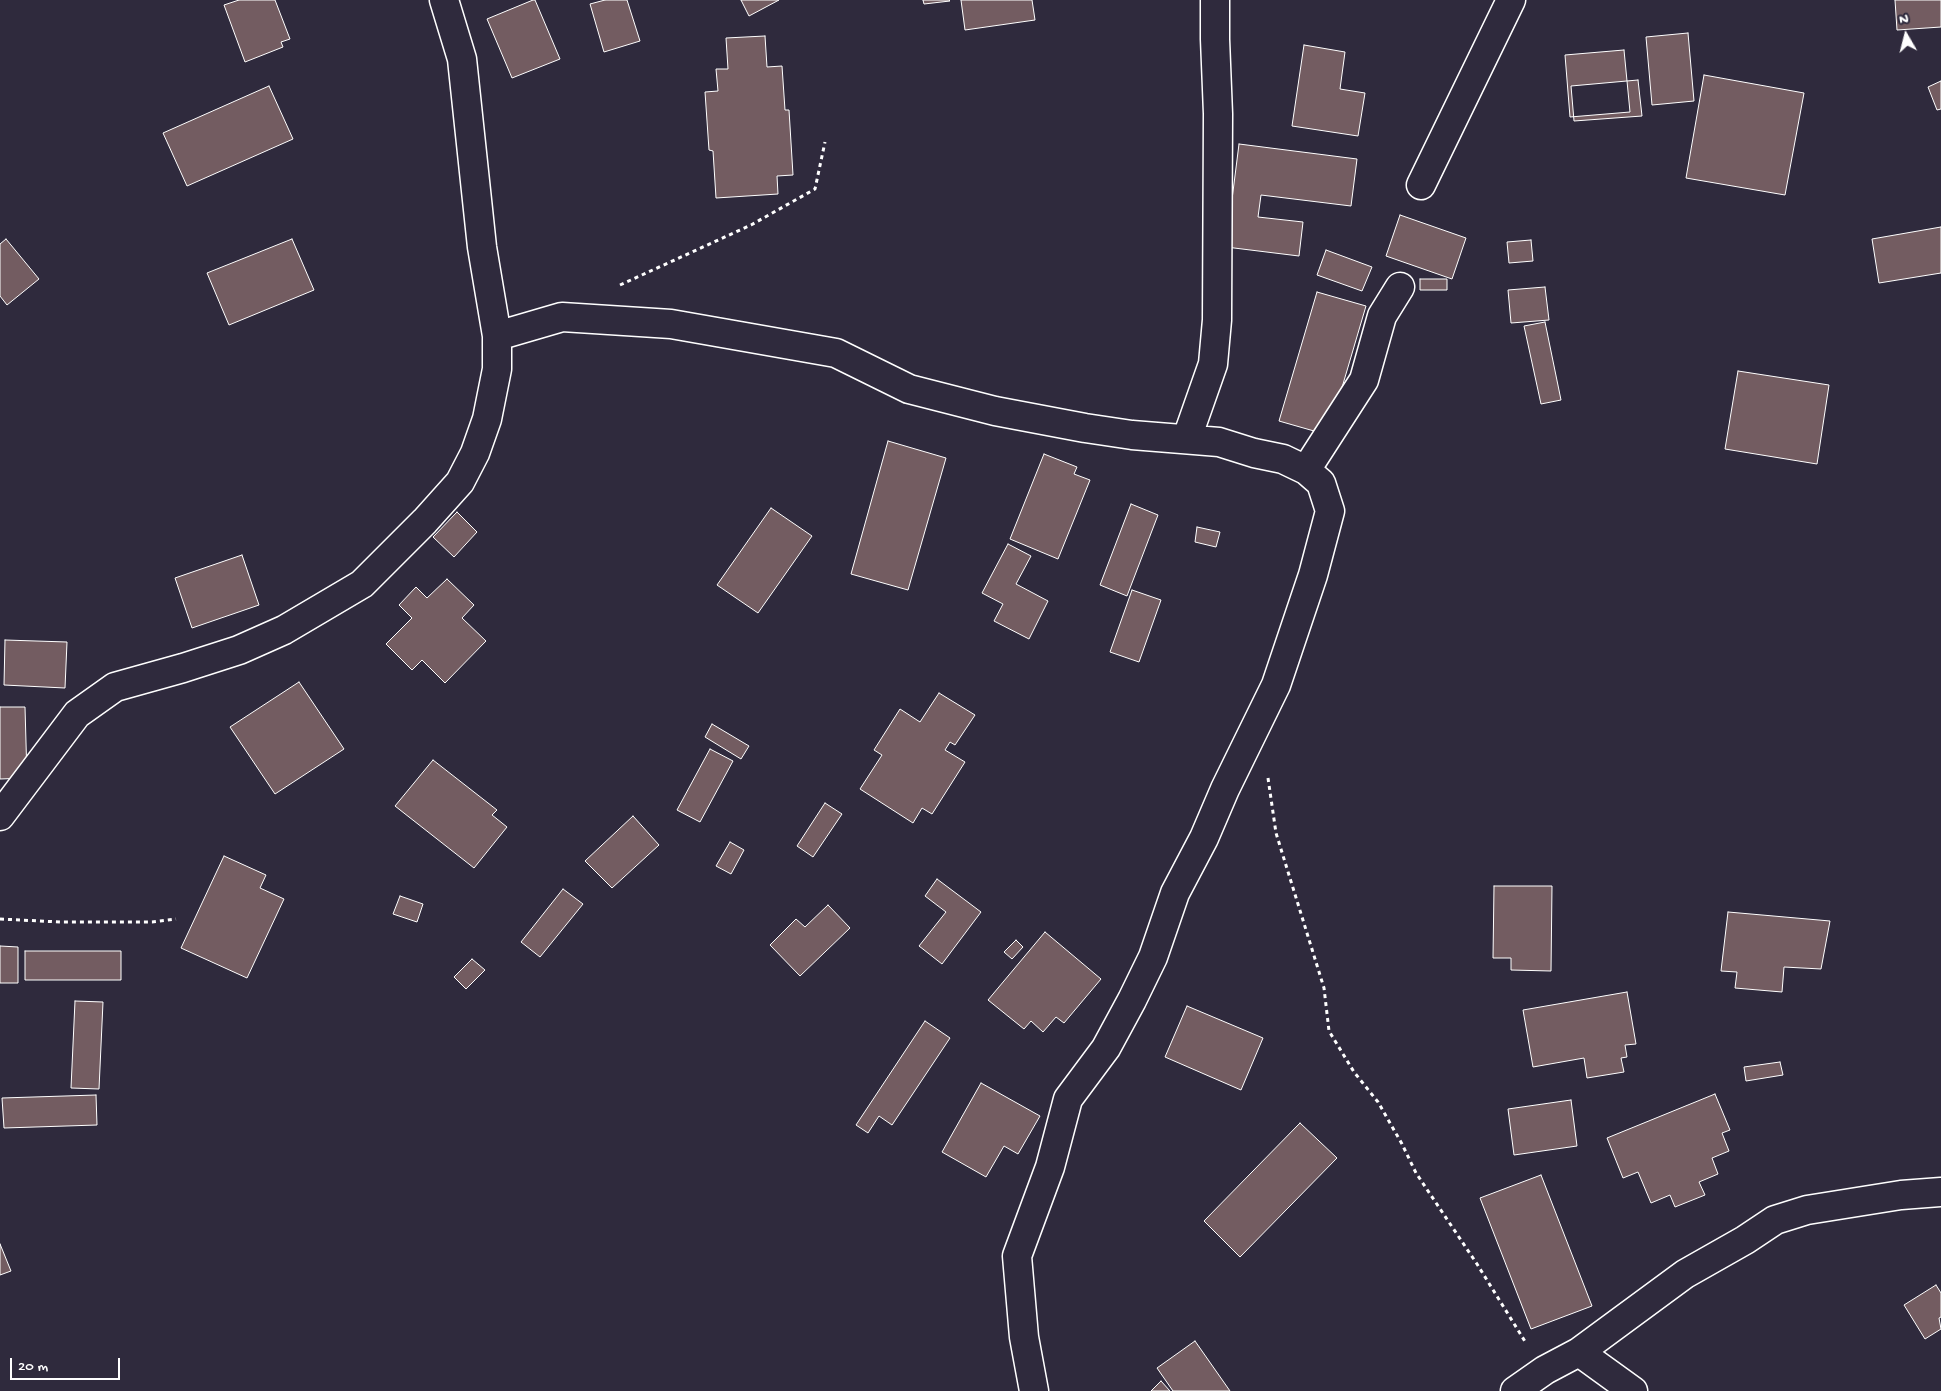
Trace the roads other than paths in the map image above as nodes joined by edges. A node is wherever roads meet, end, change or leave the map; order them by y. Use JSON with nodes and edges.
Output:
{"nodes":[{"id":1,"x":444,"y":0,"type":"edge"},
{"id":2,"x":1215,"y":0,"type":"edge"},
{"id":3,"x":1511,"y":0,"type":"edge"},
{"id":4,"x":1421,"y":185,"type":"dead end"},
{"id":5,"x":1400,"y":287,"type":"dead end"},
{"id":6,"x":496,"y":336,"type":"junction"},
{"id":7,"x":1187,"y":438,"type":"junction"},
{"id":8,"x":1306,"y":470,"type":"junction"},
{"id":9,"x":0,"y":816,"type":"edge"},
{"id":10,"x":1941,"y":1192,"type":"edge"},
{"id":11,"x":1579,"y":1352,"type":"junction"},
{"id":12,"x":1034,"y":1391,"type":"edge"},
{"id":13,"x":1515,"y":1391,"type":"edge"},
{"id":14,"x":1633,"y":1391,"type":"edge"}],
"edges":[{"from":1,"to":6,"type":"street"},
{"from":2,"to":7,"type":"street"},
{"from":3,"to":4,"type":"street"},
{"from":5,"to":8,"type":"street"},
{"from":6,"to":7,"type":"street"},
{"from":6,"to":9,"type":"street"},
{"from":7,"to":8,"type":"street"},
{"from":8,"to":12,"type":"street"},
{"from":10,"to":11,"type":"street"},
{"from":11,"to":13,"type":"street"},
{"from":11,"to":14,"type":"street"}]}
